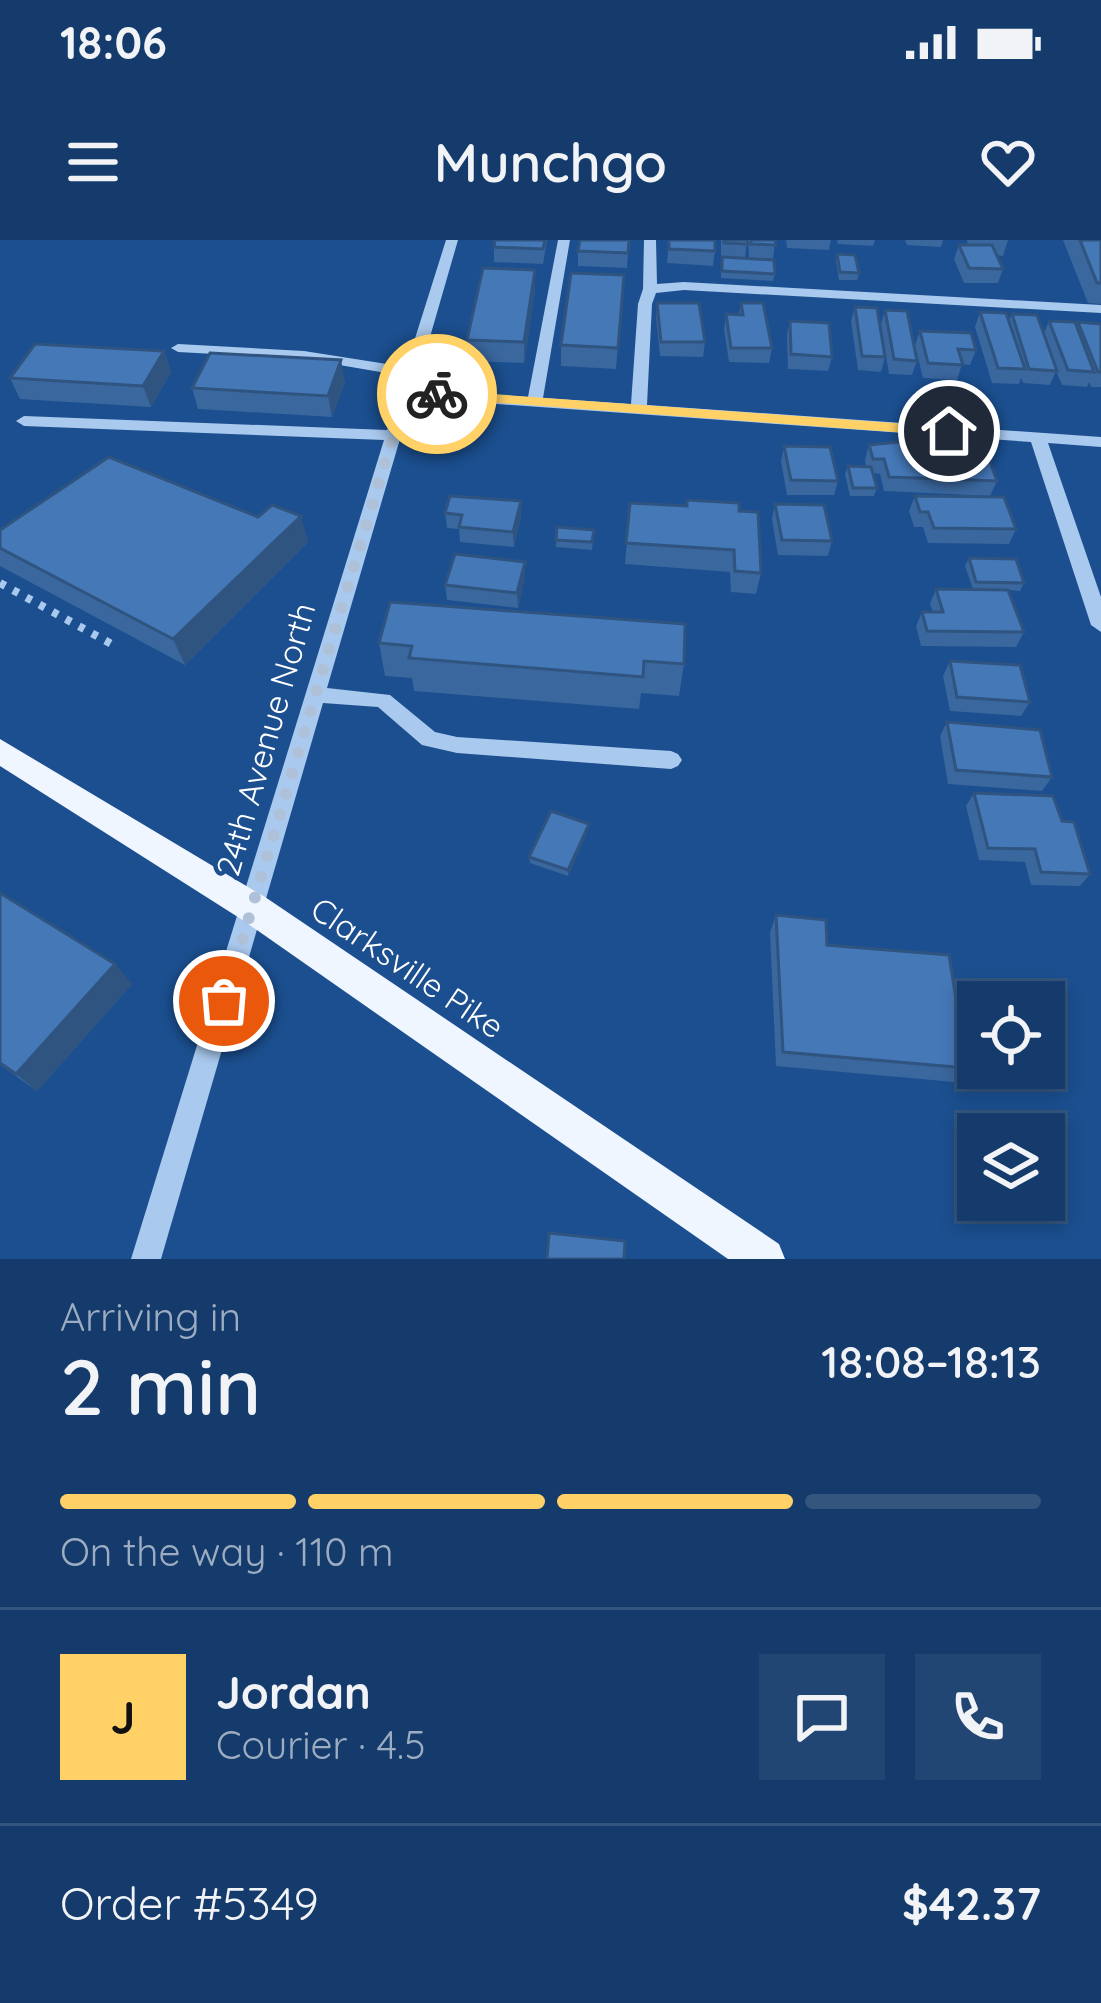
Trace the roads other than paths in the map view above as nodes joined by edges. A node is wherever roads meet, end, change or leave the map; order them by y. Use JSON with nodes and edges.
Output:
{"nodes":[{"id":1,"x":452,"y":240,"type":"edge"},
{"id":2,"x":564,"y":240,"type":"edge"},
{"id":3,"x":650,"y":240,"type":"edge"},
{"id":4,"x":650,"y":289,"type":"junction"},
{"id":5,"x":1101,"y":309,"type":"edge"},
{"id":6,"x":178,"y":348,"type":"dead end"},
{"id":7,"x":410,"y":383,"type":"junction"},
{"id":8,"x":535,"y":401,"type":"junction"},
{"id":9,"x":639,"y":409,"type":"junction"},
{"id":10,"x":24,"y":421,"type":"dead end"},
{"id":11,"x":394,"y":435,"type":"junction"},
{"id":12,"x":1038,"y":438,"type":"junction"},
{"id":13,"x":1101,"y":442,"type":"edge"},
{"id":14,"x":1101,"y":625,"type":"edge"},
{"id":15,"x":316,"y":694,"type":"junction"},
{"id":16,"x":0,"y":752,"type":"edge"},
{"id":17,"x":671,"y":760,"type":"dead end"},
{"id":18,"x":254,"y":908,"type":"junction"},
{"id":19,"x":146,"y":1259,"type":"edge"},
{"id":20,"x":764,"y":1259,"type":"edge"}],
"edges":[{"from":1,"to":7,"type":"street","name":"24th Avenue North"},
{"from":2,"to":8,"type":"street"},
{"from":3,"to":4,"type":"street"},
{"from":4,"to":5,"type":"street"},
{"from":4,"to":9,"type":"street"},
{"from":6,"to":7,"type":"street"},
{"from":7,"to":8,"type":"street"},
{"from":7,"to":11,"type":"street","name":"24th Avenue North"},
{"from":8,"to":9,"type":"street"},
{"from":9,"to":12,"type":"street"},
{"from":10,"to":11,"type":"street"},
{"from":11,"to":15,"type":"street","name":"24th Avenue North"},
{"from":12,"to":13,"type":"street"},
{"from":12,"to":14,"type":"street"},
{"from":15,"to":17,"type":"street"},
{"from":15,"to":18,"type":"street","name":"24th Avenue North"},
{"from":16,"to":18,"type":"main road","name":"Clarksville Pike"},
{"from":18,"to":19,"type":"street","name":"24th Avenue North"},
{"from":18,"to":20,"type":"main road","name":"Clarksville Pike"}]}
